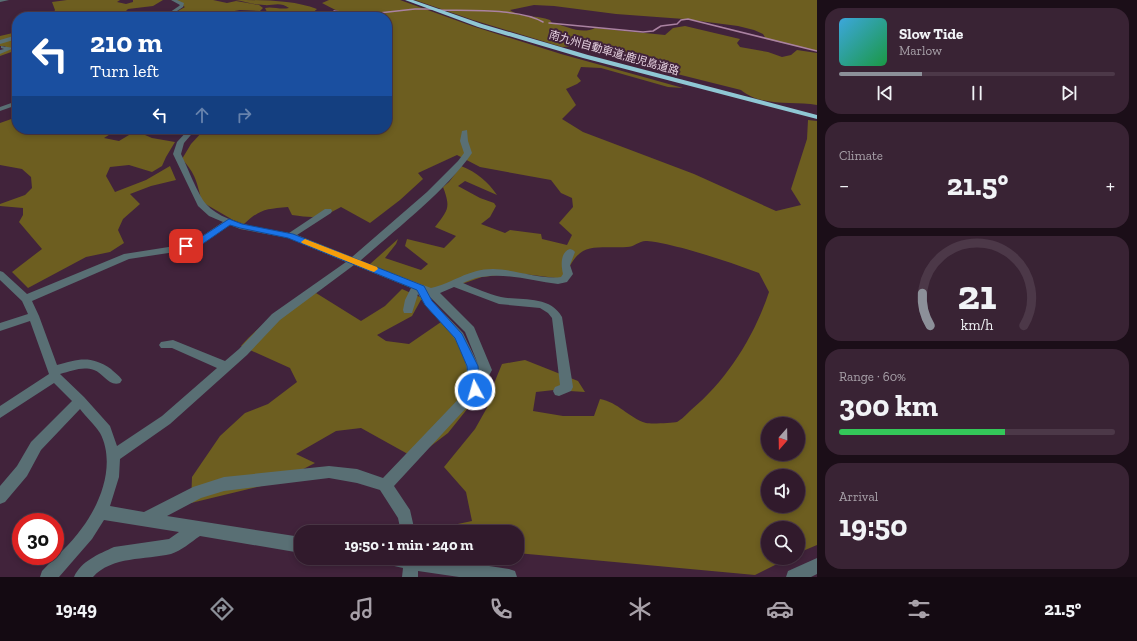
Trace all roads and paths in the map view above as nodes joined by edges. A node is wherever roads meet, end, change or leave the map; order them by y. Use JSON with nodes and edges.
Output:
{"nodes":[{"id":1,"x":7,"y":0,"type":"edge"},
{"id":2,"x":173,"y":0,"type":"edge"},
{"id":3,"x":408,"y":0,"type":"edge"},
{"id":4,"x":0,"y":1,"type":"edge"},
{"id":5,"x":173,"y":12,"type":"edge"},
{"id":6,"x":12,"y":40,"type":"edge"},
{"id":7,"x":2,"y":44,"type":"edge"},
{"id":8,"x":12,"y":50,"type":"edge"},
{"id":9,"x":0,"y":53,"type":"edge"},
{"id":10,"x":12,"y":105,"type":"edge"},
{"id":11,"x":0,"y":109,"type":"edge"},
{"id":12,"x":817,"y":117,"type":"edge"},
{"id":13,"x":465,"y":131,"type":"dead end"},
{"id":14,"x":188,"y":134,"type":"edge"},
{"id":15,"x":328,"y":211,"type":"dead end"},
{"id":16,"x":229,"y":222,"type":"junction"},
{"id":17,"x":290,"y":236,"type":"junction"},
{"id":18,"x":570,"y":252,"type":"dead end"},
{"id":19,"x":354,"y":261,"type":"junction"},
{"id":20,"x":0,"y":274,"type":"edge"},
{"id":21,"x":455,"y":284,"type":"junction"},
{"id":22,"x":422,"y":289,"type":"junction"},
{"id":23,"x":26,"y":299,"type":"junction"},
{"id":24,"x":408,"y":310,"type":"dead end"},
{"id":25,"x":34,"y":316,"type":"junction"},
{"id":26,"x":0,"y":327,"type":"edge"},
{"id":27,"x":165,"y":345,"type":"dead end"},
{"id":28,"x":226,"y":368,"type":"junction"},
{"id":29,"x":54,"y":374,"type":"junction"},
{"id":30,"x":116,"y":380,"type":"dead end"},
{"id":31,"x":559,"y":391,"type":"dead end"},
{"id":32,"x":80,"y":401,"type":"junction"},
{"id":33,"x":0,"y":413,"type":"edge"},
{"id":34,"x":114,"y":456,"type":"junction"},
{"id":35,"x":385,"y":485,"type":"junction"},
{"id":36,"x":0,"y":497,"type":"edge"},
{"id":37,"x":101,"y":512,"type":"junction"},
{"id":38,"x":145,"y":519,"type":"junction"},
{"id":39,"x":407,"y":525,"type":"edge"},
{"id":40,"x":198,"y":528,"type":"junction"},
{"id":41,"x":294,"y":544,"type":"edge"},
{"id":42,"x":411,"y":566,"type":"edge"},
{"id":43,"x":817,"y":566,"type":"edge"},
{"id":44,"x":48,"y":577,"type":"edge"},
{"id":45,"x":82,"y":577,"type":"edge"},
{"id":46,"x":509,"y":577,"type":"edge"},
{"id":47,"x":794,"y":577,"type":"edge"}],
"edges":[{"from":1,"to":4,"type":"street"},
{"from":2,"to":5,"type":"street"},
{"from":3,"to":12,"type":"highway","name":"南九州自動車道;鹿児島道路"},
{"from":6,"to":7,"type":"street"},
{"from":7,"to":9,"type":"street"},
{"from":8,"to":9,"type":"street"},
{"from":10,"to":11,"type":"street"},
{"from":13,"to":19,"type":"street"},
{"from":14,"to":16,"type":"street"},
{"from":15,"to":17,"type":"street"},
{"from":16,"to":17,"type":"street"},
{"from":16,"to":23,"type":"street"},
{"from":17,"to":19,"type":"street"},
{"from":18,"to":21,"type":"street"},
{"from":19,"to":22,"type":"street"},
{"from":19,"to":28,"type":"street"},
{"from":20,"to":23,"type":"street"},
{"from":21,"to":22,"type":"street"},
{"from":21,"to":31,"type":"street"},
{"from":22,"to":24,"type":"street"},
{"from":22,"to":35,"type":"street"},
{"from":23,"to":25,"type":"street"},
{"from":25,"to":26,"type":"street"},
{"from":25,"to":29,"type":"street"},
{"from":27,"to":28,"type":"street"},
{"from":28,"to":34,"type":"street"},
{"from":29,"to":30,"type":"street"},
{"from":29,"to":32,"type":"street"},
{"from":29,"to":33,"type":"street"},
{"from":32,"to":34,"type":"street"},
{"from":32,"to":36,"type":"street"},
{"from":34,"to":37,"type":"street"},
{"from":35,"to":38,"type":"street"},
{"from":35,"to":39,"type":"street"},
{"from":37,"to":38,"type":"street"},
{"from":37,"to":44,"type":"street"},
{"from":38,"to":40,"type":"street"},
{"from":40,"to":41,"type":"street"},
{"from":40,"to":45,"type":"street"},
{"from":42,"to":46,"type":"street"},
{"from":43,"to":47,"type":"street"}]}
